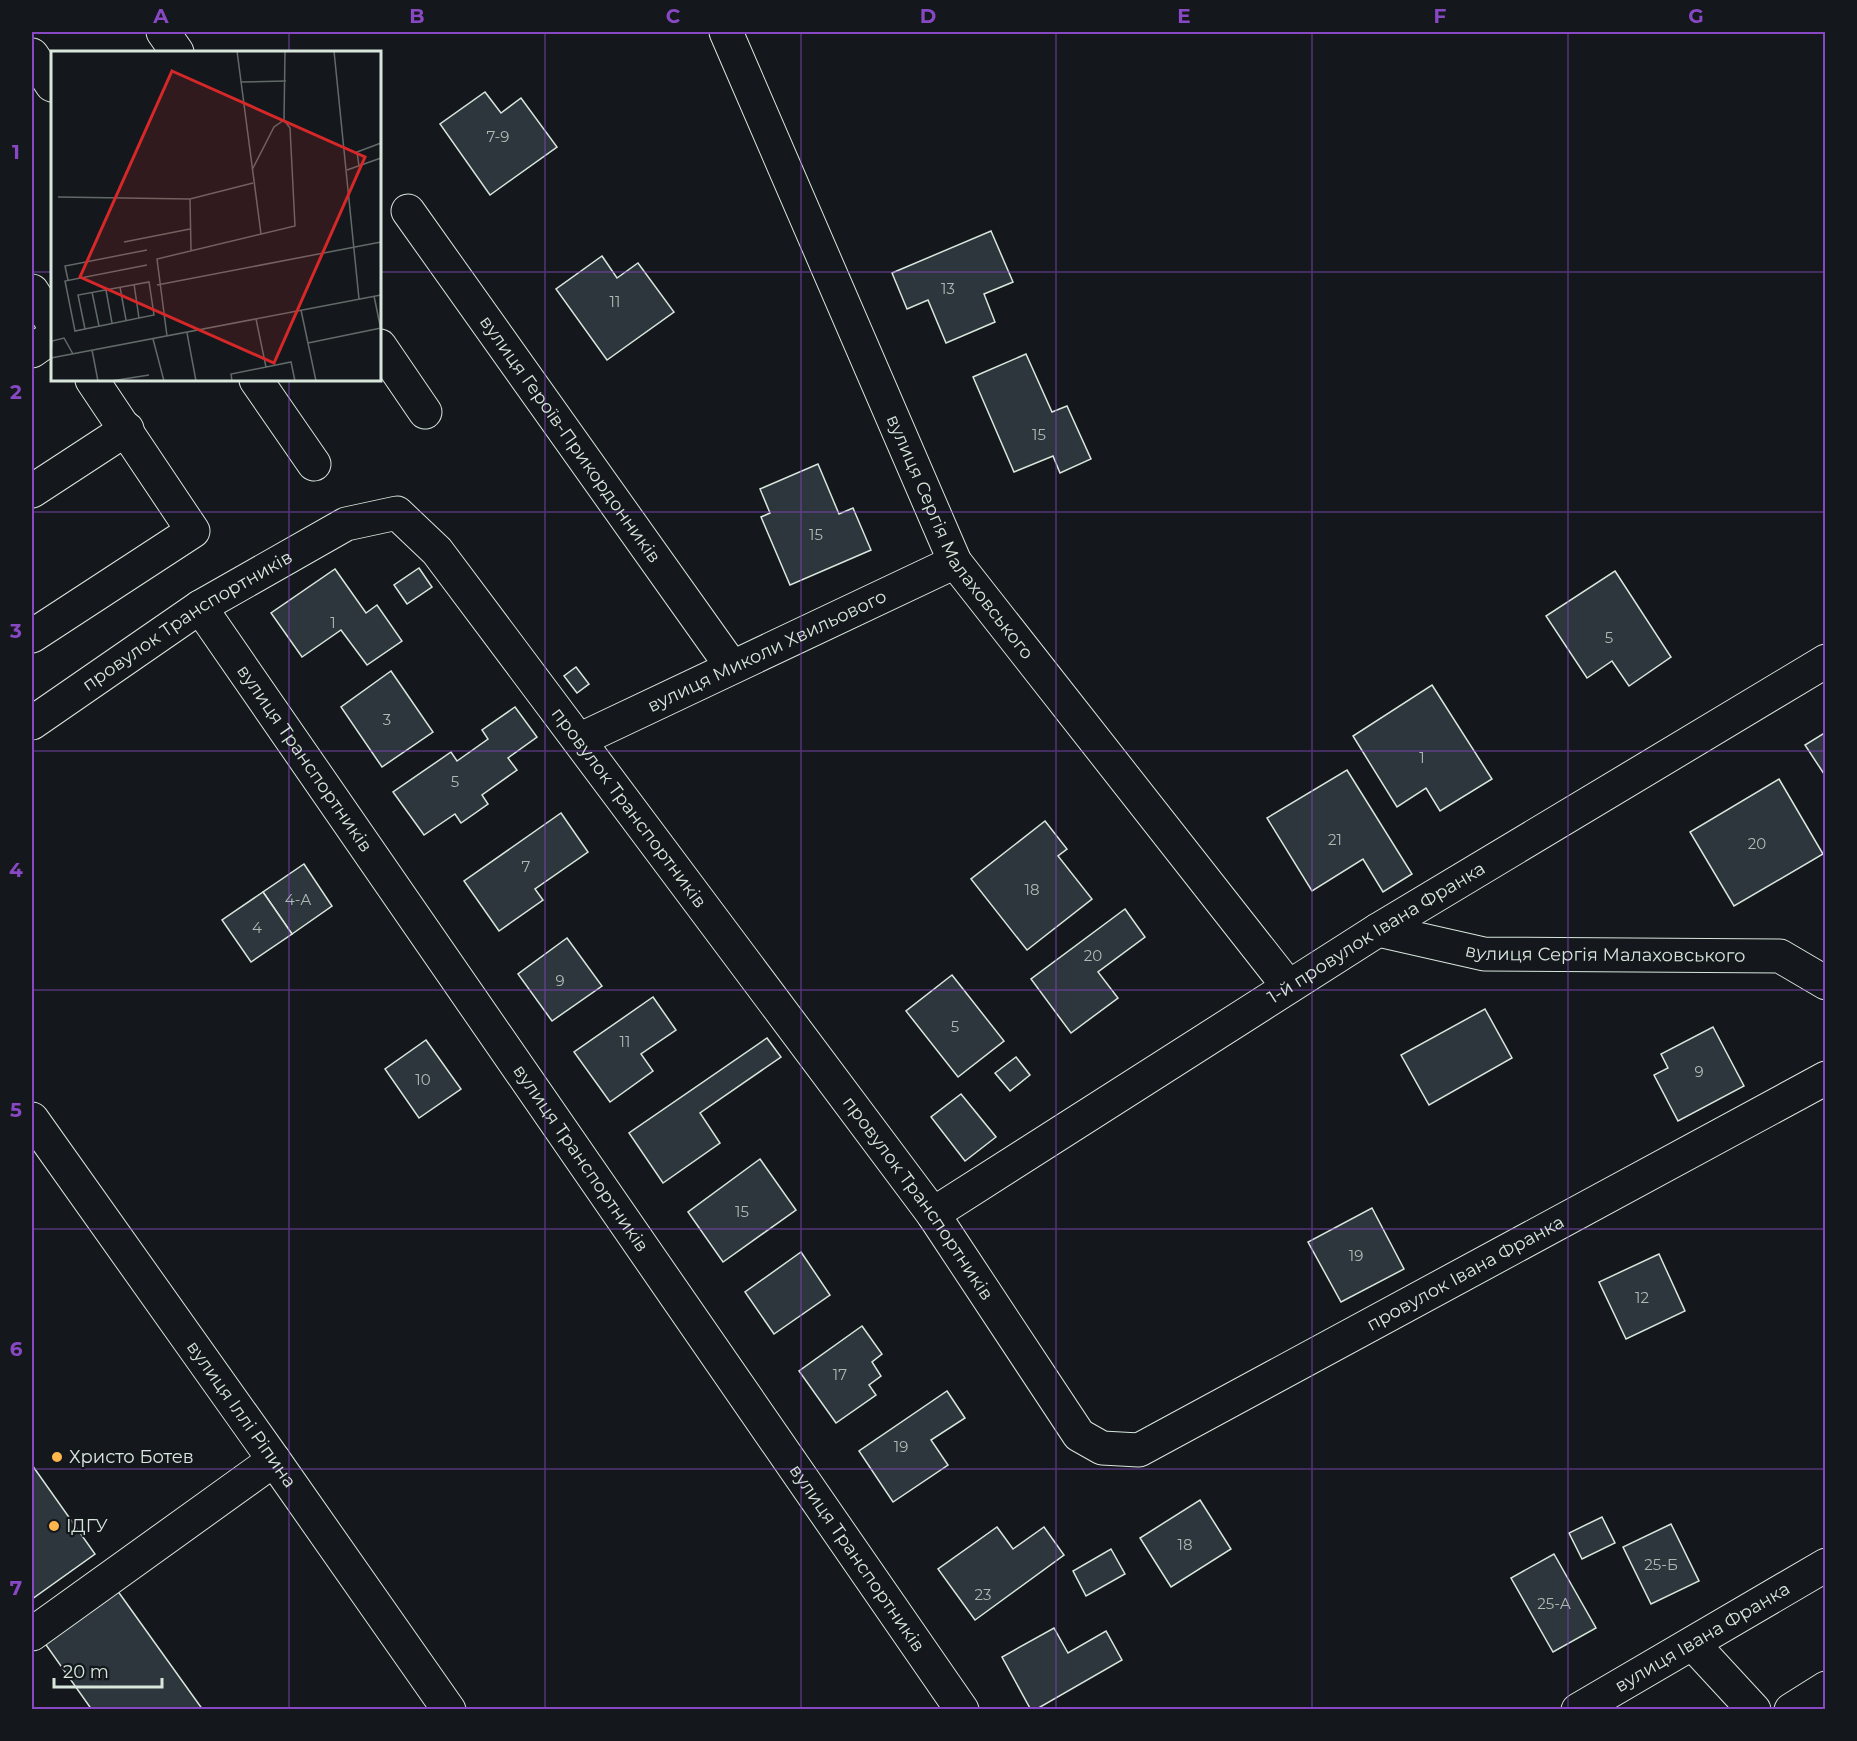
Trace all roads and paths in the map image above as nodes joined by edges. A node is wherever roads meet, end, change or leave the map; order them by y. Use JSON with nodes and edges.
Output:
{"nodes":[{"id":1,"x":163,"y":32,"type":"edge"},
{"id":2,"x":726,"y":32,"type":"edge"},
{"id":3,"x":176,"y":51,"type":"edge"},
{"id":4,"x":32,"y":55,"type":"edge"},
{"id":5,"x":51,"y":84,"type":"edge"},
{"id":6,"x":408,"y":211,"type":"dead end"},
{"id":7,"x":32,"y":291,"type":"edge"},
{"id":8,"x":51,"y":320,"type":"edge"},
{"id":9,"x":51,"y":338,"type":"edge"},
{"id":10,"x":381,"y":347,"type":"edge"},
{"id":11,"x":32,"y":351,"type":"edge"},
{"id":12,"x":93,"y":381,"type":"edge"},
{"id":13,"x":257,"y":381,"type":"edge"},
{"id":14,"x":425,"y":412,"type":"dead end"},
{"id":15,"x":127,"y":429,"type":"junction"},
{"id":16,"x":314,"y":464,"type":"dead end"},
{"id":17,"x":32,"y":491,"type":"edge"},
{"id":18,"x":955,"y":562,"type":"junction"},
{"id":19,"x":200,"y":608,"type":"junction"},
{"id":20,"x":32,"y":636,"type":"edge"},
{"id":21,"x":1826,"y":661,"type":"edge"},
{"id":22,"x":732,"y":667,"type":"junction"},
{"id":23,"x":32,"y":723,"type":"edge"},
{"id":24,"x":579,"y":740,"type":"junction"},
{"id":25,"x":1378,"y":930,"type":"junction"},
{"id":26,"x":1826,"y":983,"type":"edge"},
{"id":27,"x":1288,"y":986,"type":"junction"},
{"id":28,"x":1826,"y":1078,"type":"edge"},
{"id":29,"x":32,"y":1119,"type":"edge"},
{"id":30,"x":933,"y":1214,"type":"junction"},
{"id":31,"x":1101,"y":1448,"type":"joint"},
{"id":32,"x":274,"y":1460,"type":"junction"},
{"id":33,"x":1826,"y":1565,"type":"edge"},
{"id":34,"x":32,"y":1634,"type":"edge"},
{"id":35,"x":1693,"y":1644,"type":"junction"},
{"id":36,"x":1826,"y":1688,"type":"edge"},
{"id":37,"x":449,"y":1710,"type":"edge"},
{"id":38,"x":962,"y":1710,"type":"edge"},
{"id":39,"x":1578,"y":1710,"type":"edge"},
{"id":40,"x":1754,"y":1710,"type":"edge"},
{"id":41,"x":1791,"y":1710,"type":"edge"}],
"edges":[{"from":1,"to":3,"type":"street"},
{"from":2,"to":18,"type":"street","name":"вулиця Сергія Малаховського"},
{"from":4,"to":5,"type":"street"},
{"from":6,"to":22,"type":"street","name":"вулиця Героїв-Прикордонників"},
{"from":7,"to":8,"type":"street"},
{"from":9,"to":11,"type":"street"},
{"from":10,"to":14,"type":"street"},
{"from":12,"to":15,"type":"street"},
{"from":13,"to":16,"type":"street"},
{"from":15,"to":17,"type":"street"},
{"from":15,"to":20,"type":"street"},
{"from":18,"to":22,"type":"street","name":"вулиця Миколи Хвильового"},
{"from":18,"to":27,"type":"street","name":"вулиця Сергія Малаховського"},
{"from":19,"to":23,"type":"street","name":"провулок Транспортників"},
{"from":19,"to":24,"type":"street","name":"провулок Транспортників"},
{"from":19,"to":38,"type":"street","name":"вулиця Транспортників"},
{"from":21,"to":25,"type":"street","name":"1-й провулок Івана Франка"},
{"from":22,"to":24,"type":"street","name":"вулиця Миколи Хвильового"},
{"from":24,"to":30,"type":"street","name":"провулок Транспортників"},
{"from":25,"to":26,"type":"street","name":"вулиця Сергія Малаховського"},
{"from":25,"to":27,"type":"street","name":"1-й провулок Івана Франка"},
{"from":27,"to":30,"type":"street","name":"1-й провулок Івана Франка"},
{"from":28,"to":31,"type":"street","name":"провулок Івана Франка"},
{"from":29,"to":32,"type":"street","name":"вулиця Іллі Ріпина"},
{"from":30,"to":31,"type":"street","name":"провулок Транспортників"},
{"from":32,"to":34,"type":"street"},
{"from":32,"to":37,"type":"street","name":"вулиця Іллі Ріпина"},
{"from":33,"to":35,"type":"street","name":"вулиця Івана Франка"},
{"from":35,"to":39,"type":"street","name":"вулиця Івана Франка"},
{"from":35,"to":40,"type":"street"},
{"from":36,"to":41,"type":"street"}]}
